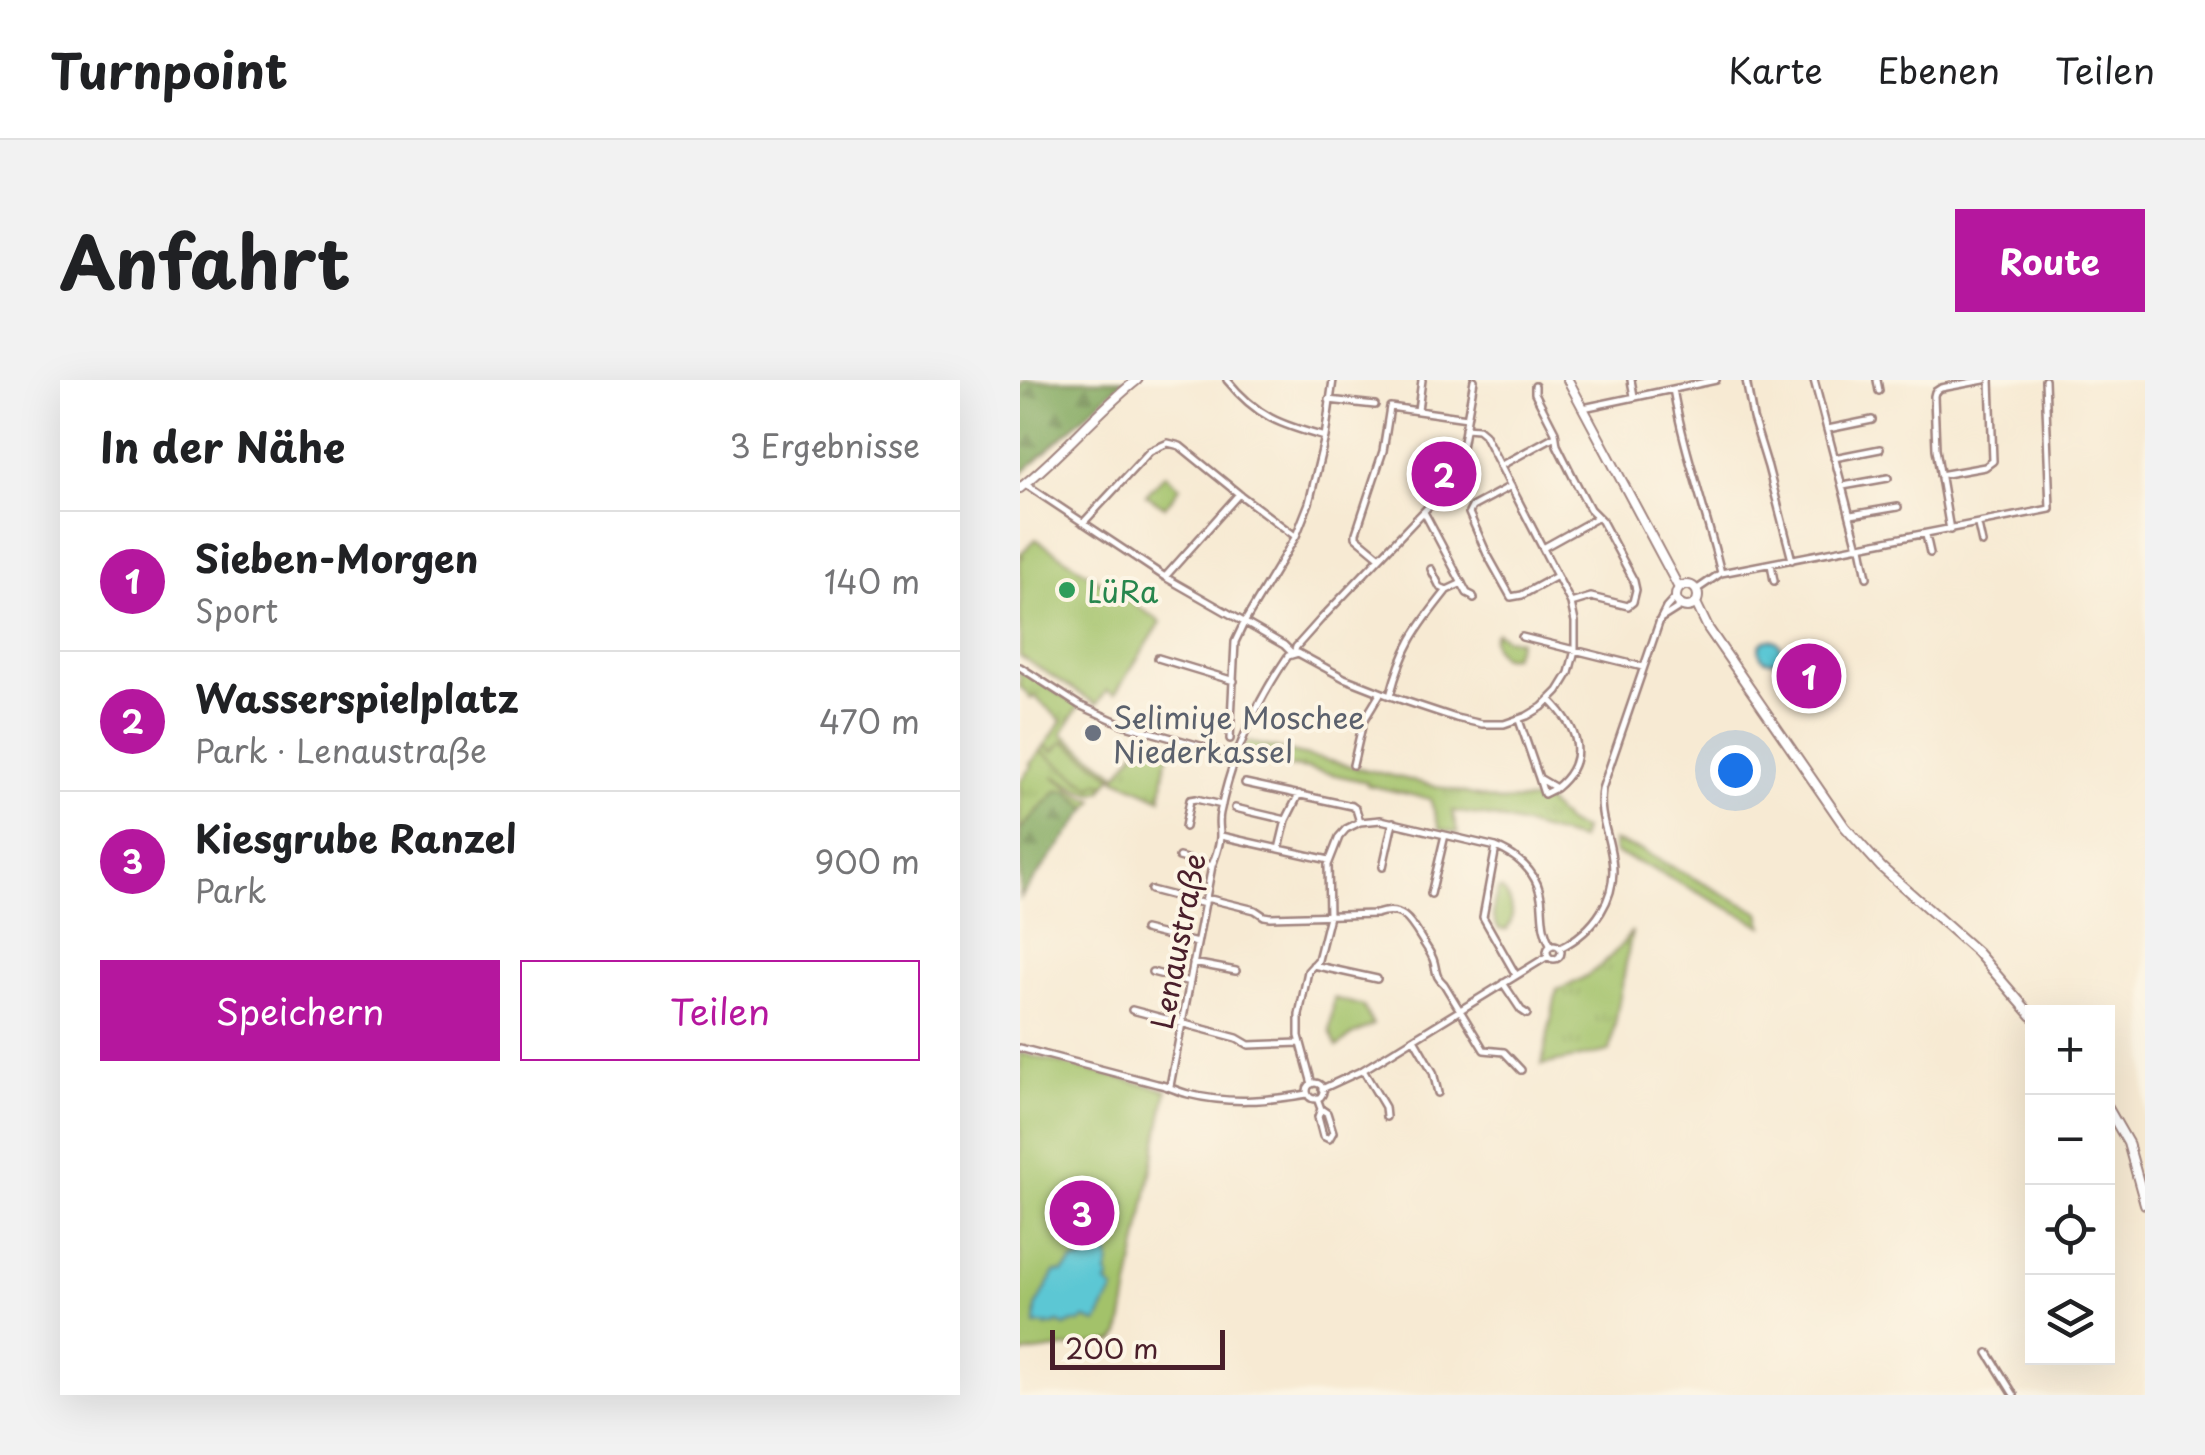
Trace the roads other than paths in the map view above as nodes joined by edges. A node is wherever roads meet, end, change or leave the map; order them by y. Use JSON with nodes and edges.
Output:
{"nodes":[{"id":1,"x":1137,"y":380,"type":"edge"},
{"id":2,"x":1227,"y":380,"type":"edge"},
{"id":3,"x":1333,"y":380,"type":"edge"},
{"id":4,"x":1422,"y":380,"type":"edge"},
{"id":5,"x":1474,"y":380,"type":"edge"},
{"id":6,"x":1568,"y":380,"type":"edge"},
{"id":7,"x":1632,"y":380,"type":"edge"},
{"id":8,"x":1712,"y":380,"type":"edge"},
{"id":9,"x":1746,"y":380,"type":"edge"},
{"id":10,"x":1814,"y":380,"type":"edge"},
{"id":11,"x":1877,"y":380,"type":"edge"},
{"id":12,"x":1987,"y":380,"type":"edge"},
{"id":13,"x":2045,"y":380,"type":"edge"},
{"id":14,"x":1535,"y":386,"type":"dead end"},
{"id":15,"x":1673,"y":389,"type":"junction"},
{"id":16,"x":1879,"y":391,"type":"dead end"},
{"id":17,"x":1634,"y":396,"type":"junction"},
{"id":18,"x":1330,"y":400,"type":"junction"},
{"id":19,"x":1375,"y":405,"type":"dead end"},
{"id":20,"x":1584,"y":408,"type":"junction"},
{"id":21,"x":1418,"y":410,"type":"junction"},
{"id":22,"x":1467,"y":418,"type":"junction"},
{"id":23,"x":1872,"y":420,"type":"dead end"},
{"id":24,"x":1465,"y":428,"type":"junction"},
{"id":25,"x":1828,"y":428,"type":"junction"},
{"id":26,"x":1555,"y":436,"type":"junction"},
{"id":27,"x":1325,"y":437,"type":"junction"},
{"id":28,"x":1880,"y":449,"type":"dead end"},
{"id":29,"x":1834,"y":458,"type":"junction"},
{"id":30,"x":1500,"y":466,"type":"junction"},
{"id":31,"x":1940,"y":475,"type":"junction"},
{"id":32,"x":1888,"y":478,"type":"dead end"},
{"id":33,"x":1023,"y":486,"type":"edge"},
{"id":34,"x":1511,"y":486,"type":"junction"},
{"id":35,"x":1843,"y":486,"type":"junction"},
{"id":36,"x":1239,"y":494,"type":"junction"},
{"id":37,"x":1898,"y":507,"type":"dead end"},
{"id":38,"x":1424,"y":512,"type":"junction"},
{"id":39,"x":1851,"y":516,"type":"junction"},
{"id":40,"x":1598,"y":517,"type":"junction"},
{"id":41,"x":1083,"y":523,"type":"junction"},
{"id":42,"x":1978,"y":525,"type":"junction"},
{"id":43,"x":1950,"y":530,"type":"junction"},
{"id":44,"x":1926,"y":535,"type":"junction"},
{"id":45,"x":1296,"y":536,"type":"junction"},
{"id":46,"x":1982,"y":544,"type":"dead end"},
{"id":47,"x":1860,"y":547,"type":"junction"},
{"id":48,"x":1544,"y":548,"type":"junction"},
{"id":49,"x":1930,"y":553,"type":"dead end"},
{"id":50,"x":1380,"y":557,"type":"junction"},
{"id":51,"x":1792,"y":560,"type":"junction"},
{"id":52,"x":1771,"y":564,"type":"junction"},
{"id":53,"x":1431,"y":570,"type":"dead end"},
{"id":54,"x":1721,"y":572,"type":"junction"},
{"id":55,"x":1557,"y":576,"type":"junction"},
{"id":56,"x":1867,"y":577,"type":"dead end"},
{"id":57,"x":1165,"y":578,"type":"junction"},
{"id":58,"x":1774,"y":581,"type":"dead end"},
{"id":59,"x":1462,"y":582,"type":"junction"},
{"id":60,"x":1447,"y":590,"type":"junction"},
{"id":61,"x":1696,"y":590,"type":"junction"},
{"id":62,"x":1474,"y":599,"type":"dead end"},
{"id":63,"x":1684,"y":600,"type":"junction"},
{"id":64,"x":1571,"y":604,"type":"junction"},
{"id":65,"x":1244,"y":623,"type":"junction"},
{"id":66,"x":1522,"y":637,"type":"dead end"},
{"id":67,"x":1575,"y":650,"type":"junction"},
{"id":68,"x":1292,"y":653,"type":"junction"},
{"id":69,"x":1158,"y":658,"type":"dead end"},
{"id":70,"x":1020,"y":667,"type":"edge"},
{"id":71,"x":1643,"y":667,"type":"junction"},
{"id":72,"x":1234,"y":681,"type":"junction"},
{"id":73,"x":1381,"y":693,"type":"junction"},
{"id":74,"x":1390,"y":696,"type":"junction"},
{"id":75,"x":1550,"y":700,"type":"junction"},
{"id":76,"x":1519,"y":720,"type":"junction"},
{"id":77,"x":1230,"y":739,"type":"dead end"},
{"id":78,"x":1236,"y":756,"type":"junction"},
{"id":79,"x":1352,"y":765,"type":"dead end"},
{"id":80,"x":1539,"y":778,"type":"junction"},
{"id":81,"x":1246,"y":782,"type":"dead end"},
{"id":82,"x":1556,"y":788,"type":"junction"},
{"id":83,"x":1299,"y":794,"type":"junction"},
{"id":84,"x":1222,"y":805,"type":"junction"},
{"id":85,"x":1235,"y":808,"type":"dead end"},
{"id":86,"x":1286,"y":820,"type":"junction"},
{"id":87,"x":1360,"y":822,"type":"junction"},
{"id":88,"x":1393,"y":822,"type":"junction"},
{"id":89,"x":1185,"y":827,"type":"dead end"},
{"id":90,"x":1446,"y":835,"type":"junction"},
{"id":91,"x":1220,"y":836,"type":"junction"},
{"id":92,"x":1496,"y":846,"type":"junction"},
{"id":93,"x":1278,"y":849,"type":"junction"},
{"id":94,"x":1179,"y":857,"type":"dead end"},
{"id":95,"x":1328,"y":860,"type":"junction"},
{"id":96,"x":1212,"y":866,"type":"junction"},
{"id":97,"x":1383,"y":867,"type":"dead end"},
{"id":98,"x":1151,"y":890,"type":"dead end"},
{"id":99,"x":1431,"y":894,"type":"dead end"},
{"id":100,"x":1206,"y":901,"type":"junction"},
{"id":101,"x":1329,"y":916,"type":"junction"},
{"id":102,"x":1144,"y":930,"type":"dead end"},
{"id":103,"x":1197,"y":943,"type":"junction"},
{"id":104,"x":1551,"y":946,"type":"junction"},
{"id":105,"x":1560,"y":948,"type":"junction"},
{"id":106,"x":1548,"y":956,"type":"junction"},
{"id":107,"x":1194,"y":963,"type":"junction"},
{"id":108,"x":1313,"y":965,"type":"junction"},
{"id":109,"x":1236,"y":971,"type":"dead end"},
{"id":110,"x":1152,"y":972,"type":"dead end"},
{"id":111,"x":1516,"y":975,"type":"junction"},
{"id":112,"x":1377,"y":979,"type":"dead end"},
{"id":113,"x":1190,"y":982,"type":"junction"},
{"id":114,"x":1503,"y":984,"type":"junction"},
{"id":115,"x":2025,"y":1008,"type":"edge"},
{"id":116,"x":1132,"y":1010,"type":"dead end"},
{"id":117,"x":1460,"y":1010,"type":"junction"},
{"id":118,"x":1527,"y":1014,"type":"dead end"},
{"id":119,"x":1183,"y":1023,"type":"junction"},
{"id":120,"x":1414,"y":1039,"type":"junction"},
{"id":121,"x":1300,"y":1043,"type":"junction"},
{"id":122,"x":1020,"y":1048,"type":"edge"},
{"id":123,"x":1363,"y":1070,"type":"junction"},
{"id":124,"x":1521,"y":1070,"type":"dead end"},
{"id":125,"x":1312,"y":1084,"type":"junction"},
{"id":126,"x":1170,"y":1086,"type":"junction"},
{"id":127,"x":1322,"y":1089,"type":"junction"},
{"id":128,"x":1438,"y":1093,"type":"dead end"},
{"id":129,"x":1307,"y":1094,"type":"junction"},
{"id":130,"x":1317,"y":1098,"type":"junction"},
{"id":131,"x":1320,"y":1109,"type":"junction"},
{"id":132,"x":1386,"y":1116,"type":"dead end"},
{"id":133,"x":2115,"y":1120,"type":"edge"},
{"id":134,"x":2139,"y":1162,"type":"edge"},
{"id":135,"x":2145,"y":1204,"type":"edge"},
{"id":136,"x":1988,"y":1353,"type":"dead end"},
{"id":137,"x":2014,"y":1395,"type":"edge"}],
"edges":[{"from":1,"to":33,"type":"street"},
{"from":2,"to":27,"type":"street"},
{"from":3,"to":18,"type":"street"},
{"from":4,"to":21,"type":"street"},
{"from":5,"to":22,"type":"street","name":"Lenaustraße"},
{"from":6,"to":20,"type":"street"},
{"from":7,"to":17,"type":"street"},
{"from":8,"to":15,"type":"street"},
{"from":9,"to":51,"type":"street"},
{"from":10,"to":25,"type":"street"},
{"from":11,"to":16,"type":"street"},
{"from":12,"to":31,"type":"street"},
{"from":12,"to":31,"type":"street"},
{"from":13,"to":42,"type":"street"},
{"from":14,"to":26,"type":"street"},
{"from":15,"to":17,"type":"street"},
{"from":15,"to":54,"type":"street"},
{"from":17,"to":20,"type":"street"},
{"from":18,"to":19,"type":"street"},
{"from":18,"to":27,"type":"street"},
{"from":20,"to":63,"type":"street"},
{"from":21,"to":22,"type":"street"},
{"from":21,"to":50,"type":"street"},
{"from":22,"to":24,"type":"street","name":"Lenaustraße"},
{"from":23,"to":25,"type":"street"},
{"from":24,"to":30,"type":"street"},
{"from":24,"to":38,"type":"street","name":"Lenaustraße"},
{"from":25,"to":29,"type":"street"},
{"from":26,"to":30,"type":"street"},
{"from":26,"to":40,"type":"street"},
{"from":27,"to":45,"type":"street"},
{"from":28,"to":29,"type":"street"},
{"from":29,"to":35,"type":"street"},
{"from":30,"to":34,"type":"street"},
{"from":31,"to":43,"type":"street"},
{"from":32,"to":35,"type":"street"},
{"from":33,"to":41,"type":"street"},
{"from":34,"to":48,"type":"street"},
{"from":34,"to":55,"type":"street"},
{"from":35,"to":39,"type":"street"},
{"from":36,"to":41,"type":"street"},
{"from":36,"to":45,"type":"street"},
{"from":36,"to":57,"type":"street"},
{"from":37,"to":39,"type":"street"},
{"from":38,"to":50,"type":"street","name":"Lenaustraße"},
{"from":38,"to":59,"type":"street"},
{"from":39,"to":47,"type":"street"},
{"from":40,"to":48,"type":"street"},
{"from":40,"to":64,"type":"street"},
{"from":41,"to":57,"type":"street"},
{"from":42,"to":43,"type":"street"},
{"from":42,"to":46,"type":"street"},
{"from":43,"to":44,"type":"street"},
{"from":44,"to":47,"type":"street"},
{"from":44,"to":49,"type":"street"},
{"from":45,"to":65,"type":"street"},
{"from":47,"to":51,"type":"street"},
{"from":47,"to":56,"type":"street"},
{"from":48,"to":55,"type":"street"},
{"from":50,"to":68,"type":"street","name":"Lenaustraße"},
{"from":51,"to":52,"type":"street"},
{"from":52,"to":54,"type":"street"},
{"from":52,"to":58,"type":"street"},
{"from":53,"to":60,"type":"street"},
{"from":54,"to":61,"type":"street"},
{"from":55,"to":64,"type":"street"},
{"from":57,"to":65,"type":"street"},
{"from":59,"to":60,"type":"street"},
{"from":59,"to":62,"type":"street"},
{"from":60,"to":74,"type":"street"},
{"from":61,"to":63,"type":"street"},
{"from":61,"to":63,"type":"street"},
{"from":63,"to":71,"type":"street"},
{"from":63,"to":115,"type":"street"},
{"from":64,"to":67,"type":"street"},
{"from":65,"to":68,"type":"street"},
{"from":65,"to":72,"type":"street"},
{"from":66,"to":67,"type":"street"},
{"from":67,"to":71,"type":"street"},
{"from":67,"to":75,"type":"street"},
{"from":68,"to":73,"type":"street"},
{"from":68,"to":78,"type":"street","name":"Lenaustraße"},
{"from":69,"to":72,"type":"street"},
{"from":70,"to":78,"type":"street"},
{"from":71,"to":105,"type":"street"},
{"from":72,"to":77,"type":"street"},
{"from":73,"to":74,"type":"street"},
{"from":73,"to":79,"type":"street"},
{"from":74,"to":76,"type":"street"},
{"from":75,"to":76,"type":"street"},
{"from":75,"to":82,"type":"street"},
{"from":76,"to":80,"type":"street"},
{"from":78,"to":84,"type":"street","name":"Lenaustraße"},
{"from":80,"to":82,"type":"street"},
{"from":80,"to":82,"type":"street"},
{"from":81,"to":83,"type":"street"},
{"from":83,"to":86,"type":"street"},
{"from":83,"to":87,"type":"street"},
{"from":84,"to":89,"type":"street","name":"Lenaustraße"},
{"from":84,"to":91,"type":"street","name":"Lenaustraße"},
{"from":85,"to":86,"type":"street"},
{"from":86,"to":93,"type":"street"},
{"from":87,"to":88,"type":"street"},
{"from":87,"to":95,"type":"street"},
{"from":88,"to":90,"type":"street"},
{"from":88,"to":97,"type":"street"},
{"from":90,"to":92,"type":"street"},
{"from":90,"to":99,"type":"street"},
{"from":91,"to":93,"type":"street"},
{"from":91,"to":96,"type":"street","name":"Lenaustraße"},
{"from":92,"to":104,"type":"street"},
{"from":92,"to":111,"type":"street"},
{"from":93,"to":95,"type":"street"},
{"from":94,"to":96,"type":"street"},
{"from":95,"to":101,"type":"street"},
{"from":96,"to":100,"type":"street","name":"Lenaustraße"},
{"from":98,"to":100,"type":"street"},
{"from":100,"to":101,"type":"street"},
{"from":100,"to":103,"type":"street","name":"Lenaustraße"},
{"from":101,"to":108,"type":"street"},
{"from":101,"to":117,"type":"street"},
{"from":102,"to":103,"type":"street"},
{"from":103,"to":107,"type":"street","name":"Lenaustraße"},
{"from":104,"to":105,"type":"street"},
{"from":104,"to":106,"type":"street"},
{"from":105,"to":106,"type":"street"},
{"from":106,"to":111,"type":"street"},
{"from":107,"to":109,"type":"street"},
{"from":107,"to":113,"type":"street","name":"Lenaustraße"},
{"from":108,"to":112,"type":"street"},
{"from":108,"to":121,"type":"street"},
{"from":110,"to":113,"type":"street"},
{"from":111,"to":114,"type":"street"},
{"from":113,"to":119,"type":"street","name":"Lenaustraße"},
{"from":114,"to":117,"type":"street"},
{"from":114,"to":118,"type":"street"},
{"from":116,"to":119,"type":"street"},
{"from":117,"to":120,"type":"street"},
{"from":117,"to":124,"type":"street"},
{"from":119,"to":121,"type":"street"},
{"from":119,"to":126,"type":"street","name":"Lenaustraße"},
{"from":120,"to":123,"type":"street"},
{"from":120,"to":128,"type":"street"},
{"from":121,"to":125,"type":"street"},
{"from":122,"to":126,"type":"street"},
{"from":123,"to":127,"type":"street"},
{"from":123,"to":132,"type":"street"},
{"from":125,"to":127,"type":"street"},
{"from":125,"to":129,"type":"street"},
{"from":126,"to":129,"type":"street"},
{"from":127,"to":130,"type":"street"},
{"from":129,"to":130,"type":"street"},
{"from":130,"to":131,"type":"street"},
{"from":131,"to":131,"type":"street"},
{"from":133,"to":134,"type":"street"},
{"from":134,"to":135,"type":"street"},
{"from":136,"to":137,"type":"street"}]}
